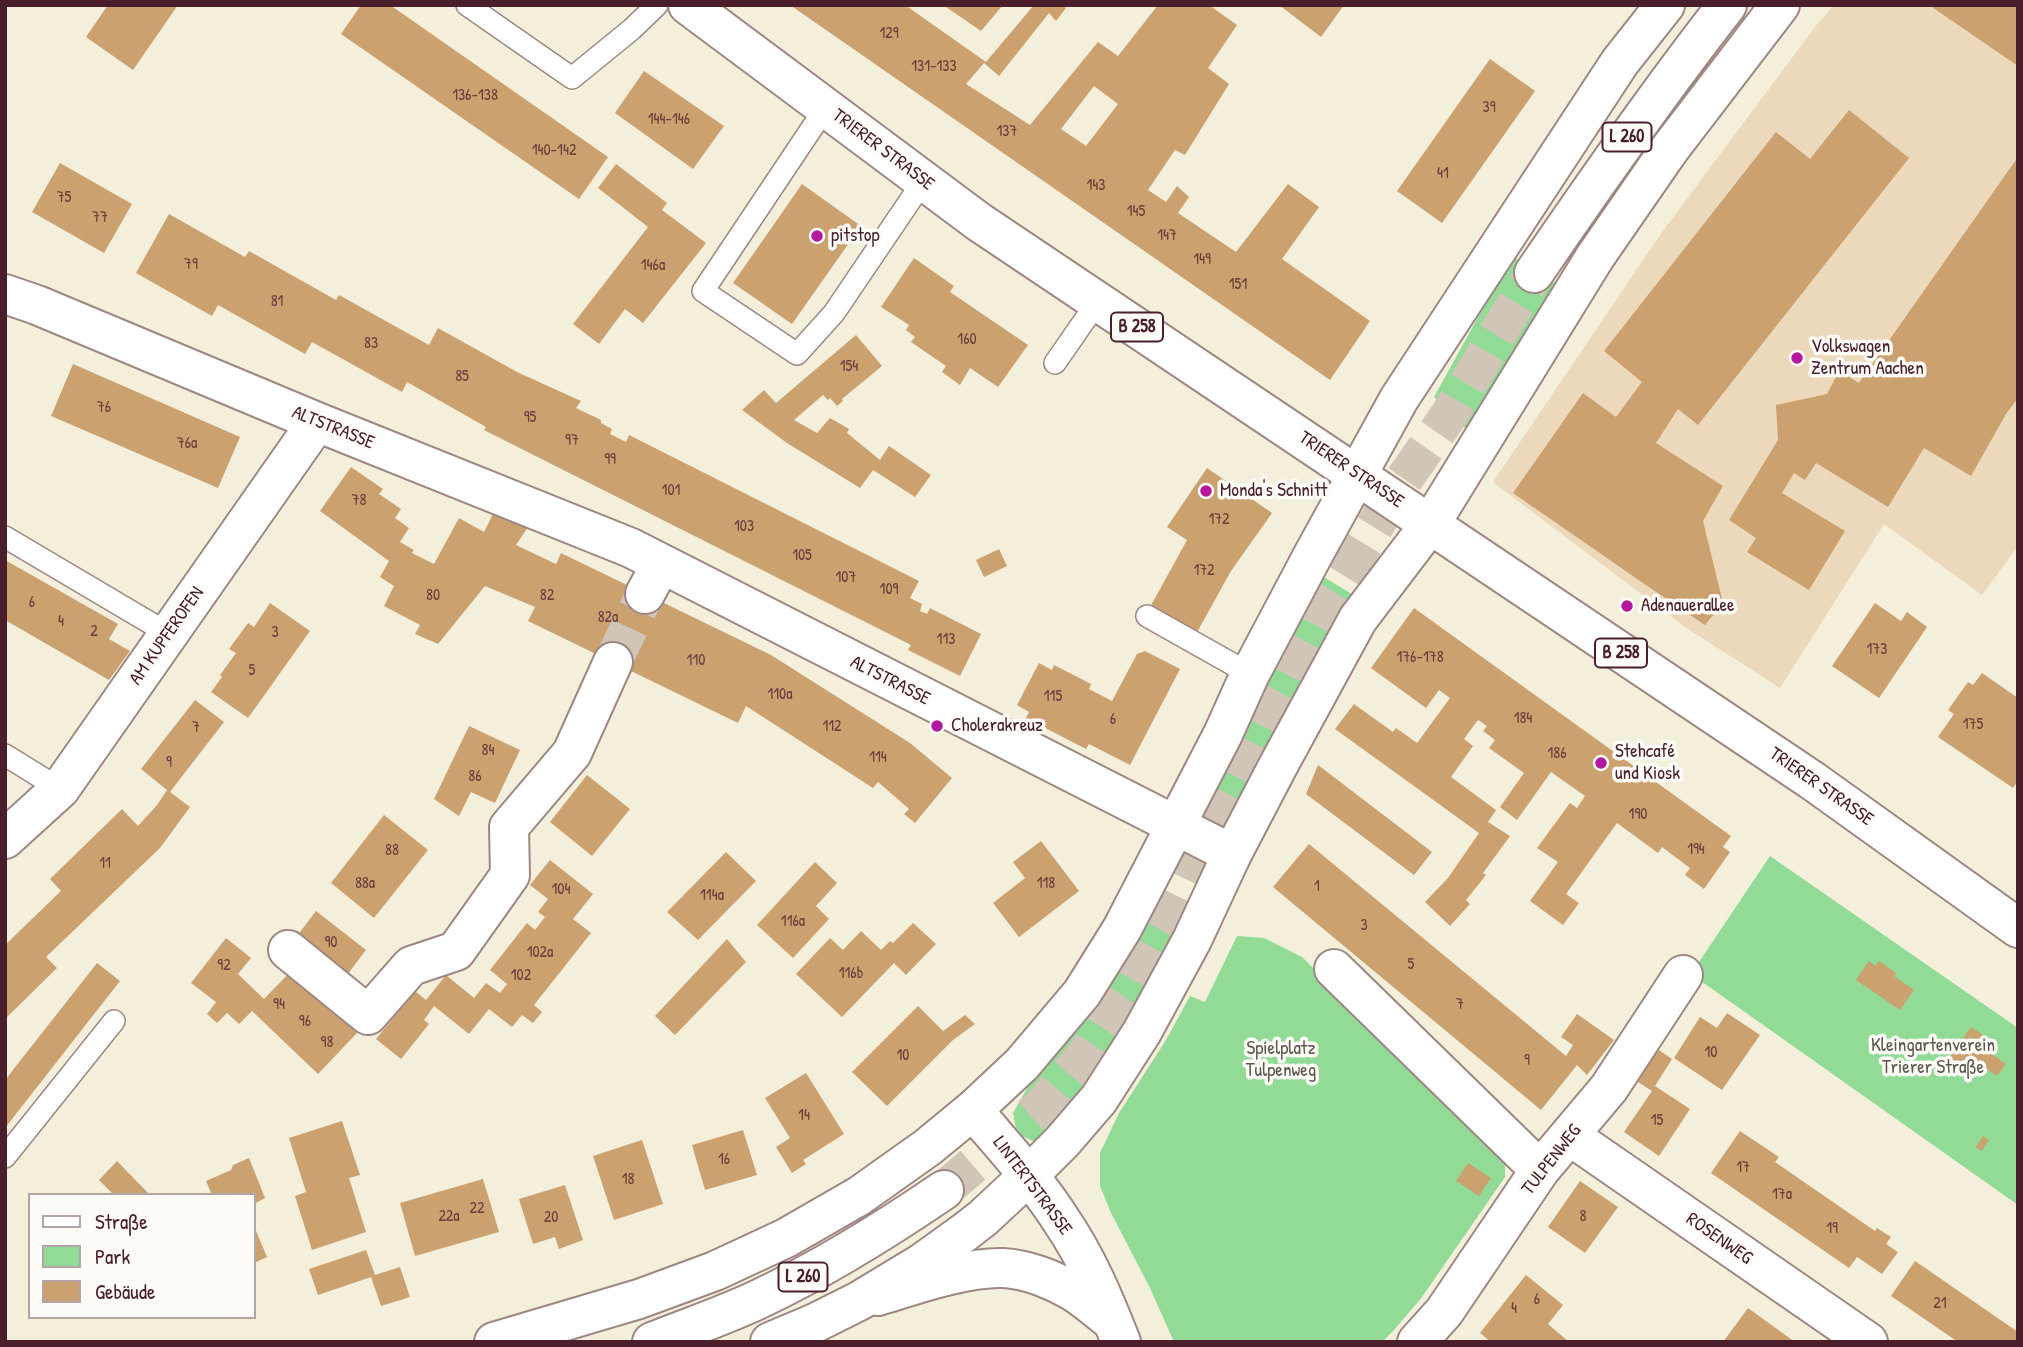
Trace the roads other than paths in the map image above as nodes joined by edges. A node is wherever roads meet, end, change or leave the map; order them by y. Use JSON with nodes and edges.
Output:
{"nodes":[{"id":1,"x":467,"y":5,"type":"edge"},
{"id":2,"x":657,"y":5,"type":"edge"},
{"id":3,"x":688,"y":5,"type":"edge"},
{"id":4,"x":1665,"y":5,"type":"edge"},
{"id":5,"x":1727,"y":5,"type":"edge"},
{"id":6,"x":1780,"y":5,"type":"edge"},
{"id":7,"x":826,"y":107,"type":"junction"},
{"id":8,"x":924,"y":180,"type":"junction"},
{"id":9,"x":1534,"y":273,"type":"tunnel mouth"},
{"id":10,"x":5,"y":294,"type":"edge"},
{"id":11,"x":1098,"y":301,"type":"junction"},
{"id":12,"x":1055,"y":363,"type":"dead end"},
{"id":13,"x":317,"y":422,"type":"junction"},
{"id":14,"x":1357,"y":474,"type":"junction"},
{"id":15,"x":1431,"y":523,"type":"junction"},
{"id":16,"x":5,"y":537,"type":"edge"},
{"id":17,"x":1147,"y":616,"type":"dead end"},
{"id":18,"x":169,"y":634,"type":"junction"},
{"id":19,"x":613,"y":662,"type":"tunnel mouth"},
{"id":20,"x":1251,"y":674,"type":"junction"},
{"id":21,"x":5,"y":755,"type":"edge"},
{"id":22,"x":60,"y":789,"type":"junction"},
{"id":23,"x":1176,"y":827,"type":"junction"},
{"id":24,"x":5,"y":839,"type":"edge"},
{"id":25,"x":1232,"y":855,"type":"junction"},
{"id":26,"x":2018,"y":928,"type":"edge"},
{"id":27,"x":288,"y":950,"type":"dead end"},
{"id":28,"x":1334,"y":969,"type":"dead end"},
{"id":29,"x":1683,"y":975,"type":"dead end"},
{"id":30,"x":114,"y":1021,"type":"dead end"},
{"id":31,"x":973,"y":1110,"type":"junction"},
{"id":32,"x":1570,"y":1136,"type":"junction"},
{"id":33,"x":5,"y":1157,"type":"edge"},
{"id":34,"x":1540,"y":1170,"type":"junction"},
{"id":35,"x":1028,"y":1176,"type":"junction"},
{"id":36,"x":944,"y":1190,"type":"tunnel mouth"},
{"id":37,"x":859,"y":1301,"type":"junction"},
{"id":38,"x":1117,"y":1332,"type":"edge"},
{"id":39,"x":494,"y":1342,"type":"edge"},
{"id":40,"x":652,"y":1342,"type":"edge"},
{"id":41,"x":770,"y":1342,"type":"edge"},
{"id":42,"x":1417,"y":1342,"type":"edge"},
{"id":43,"x":1868,"y":1342,"type":"edge"}],
"edges":[{"from":1,"to":2,"type":"lane"},
{"from":3,"to":7,"type":"main road","name":"TRIERER STRASSE","number":"B 258"},
{"from":4,"to":14,"type":"main road"},
{"from":5,"to":9,"type":"main road","number":"L 260"},
{"from":6,"to":15,"type":"main road"},
{"from":7,"to":8,"type":"main road","name":"TRIERER STRASSE","number":"B 258"},
{"from":7,"to":8,"type":"lane"},
{"from":8,"to":11,"type":"main road","name":"TRIERER STRASSE","number":"B 258"},
{"from":10,"to":13,"type":"main road","name":"ALTSTRASSE"},
{"from":11,"to":12,"type":"lane"},
{"from":11,"to":14,"type":"main road","name":"TRIERER STRASSE","number":"B 258"},
{"from":13,"to":18,"type":"main road","name":"AM KUPFEROFEN"},
{"from":13,"to":23,"type":"main road","name":"ALTSTRASSE"},
{"from":14,"to":15,"type":"main road","name":"TRIERER STRASSE","number":"B 258"},
{"from":14,"to":20,"type":"main road"},
{"from":15,"to":25,"type":"main road"},
{"from":15,"to":26,"type":"main road","name":"TRIERER STRASSE","number":"B 258"},
{"from":16,"to":18,"type":"lane"},
{"from":17,"to":20,"type":"lane"},
{"from":18,"to":22,"type":"main road","name":"AM KUPFEROFEN"},
{"from":19,"to":27,"type":"main road"},
{"from":20,"to":23,"type":"main road"},
{"from":21,"to":22,"type":"lane"},
{"from":22,"to":24,"type":"main road","name":"AM KUPFEROFEN"},
{"from":23,"to":25,"type":"main road","name":"ALTSTRASSE"},
{"from":23,"to":31,"type":"main road"},
{"from":25,"to":35,"type":"main road"},
{"from":28,"to":34,"type":"main road"},
{"from":29,"to":32,"type":"main road","name":"TULPENWEG"},
{"from":30,"to":33,"type":"lane"},
{"from":31,"to":35,"type":"main road","name":"LINTERTSTRASSE"},
{"from":31,"to":39,"type":"main road"},
{"from":32,"to":34,"type":"main road","name":"TULPENWEG"},
{"from":32,"to":43,"type":"main road","name":"ROSENWEG"},
{"from":34,"to":42,"type":"main road","name":"TULPENWEG"},
{"from":35,"to":37,"type":"main road"},
{"from":35,"to":38,"type":"main road","name":"LINTERTSTRASSE"},
{"from":36,"to":40,"type":"main road","number":"L 260"},
{"from":37,"to":38,"type":"main road"},
{"from":37,"to":41,"type":"main road"}]}
